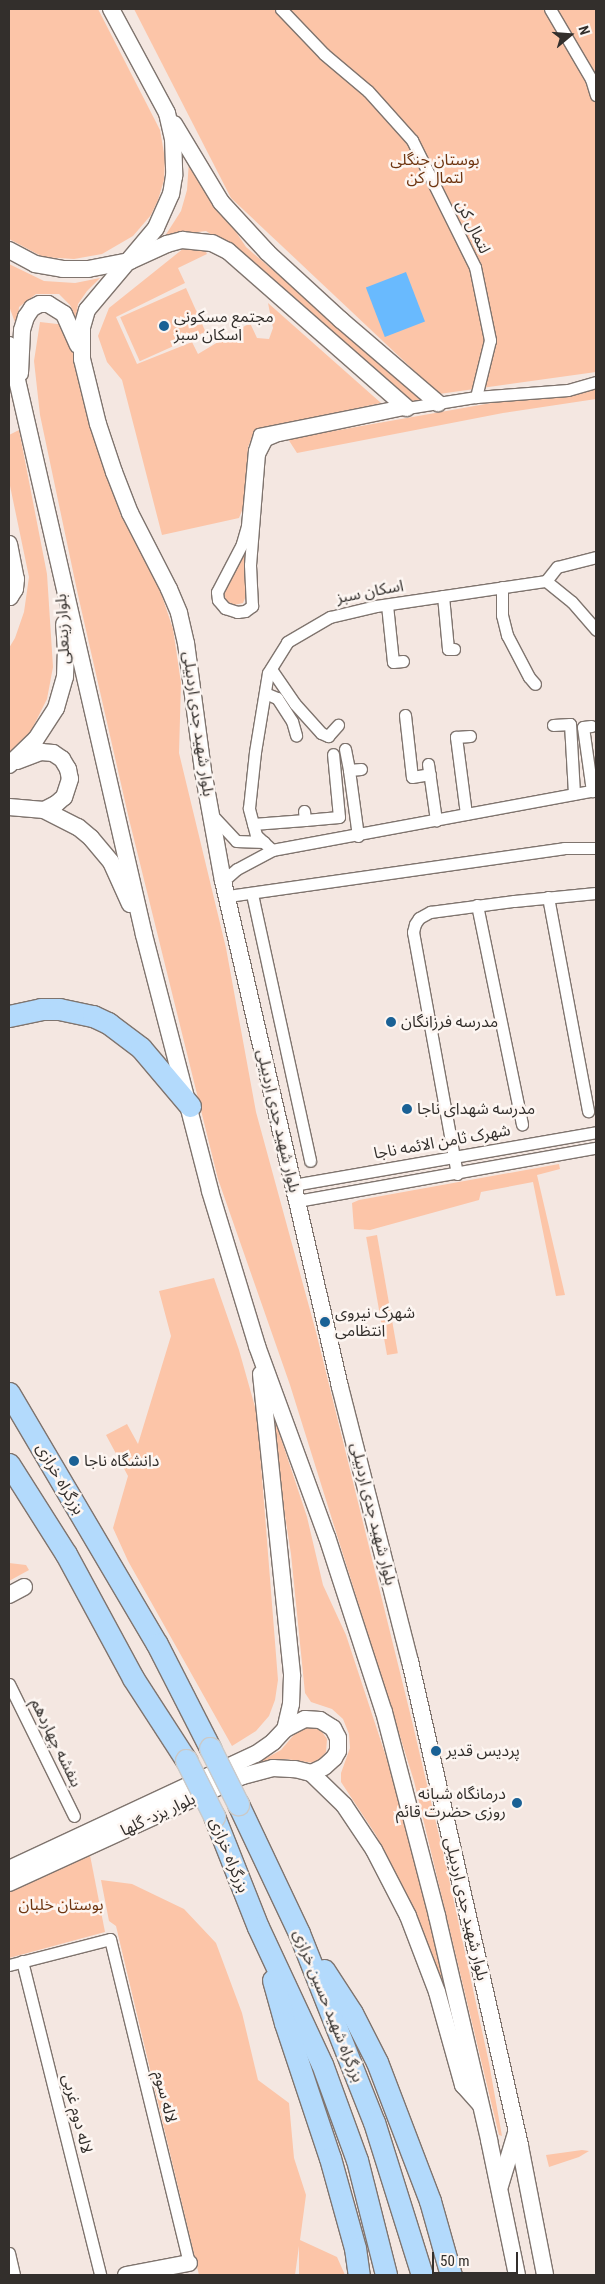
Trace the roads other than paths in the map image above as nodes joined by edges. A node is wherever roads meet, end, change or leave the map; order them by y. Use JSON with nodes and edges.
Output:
{"nodes":[{"id":1,"x":111,"y":9,"type":"edge"},
{"id":2,"x":281,"y":9,"type":"edge"},
{"id":3,"x":550,"y":9,"type":"edge"},
{"id":4,"x":596,"y":95,"type":"edge"},
{"id":5,"x":167,"y":113,"type":"junction"},
{"id":6,"x":9,"y":250,"type":"edge"},
{"id":7,"x":130,"y":261,"type":"junction"},
{"id":8,"x":9,"y":345,"type":"edge"},
{"id":9,"x":82,"y":360,"type":"junction"},
{"id":10,"x":596,"y":382,"type":"edge"},
{"id":11,"x":19,"y":385,"type":"junction"},
{"id":12,"x":476,"y":397,"type":"junction"},
{"id":13,"x":438,"y":403,"type":"junction"},
{"id":14,"x":406,"y":407,"type":"junction"},
{"id":15,"x":9,"y":544,"type":"edge"},
{"id":16,"x":596,"y":557,"type":"edge"},
{"id":17,"x":58,"y":564,"type":"junction"},
{"id":18,"x":546,"y":581,"type":"junction"},
{"id":19,"x":502,"y":587,"type":"junction"},
{"id":20,"x":444,"y":596,"type":"junction"},
{"id":21,"x":9,"y":598,"type":"edge"},
{"id":22,"x":387,"y":605,"type":"junction"},
{"id":23,"x":596,"y":630,"type":"edge"},
{"id":24,"x":454,"y":650,"type":"dead end"},
{"id":25,"x":403,"y":660,"type":"dead end"},
{"id":26,"x":271,"y":669,"type":"junction"},
{"id":27,"x":535,"y":684,"type":"dead end"},
{"id":28,"x":265,"y":693,"type":"junction"},
{"id":29,"x":405,"y":715,"type":"dead end"},
{"id":30,"x":338,"y":724,"type":"dead end"},
{"id":31,"x":553,"y":725,"type":"dead end"},
{"id":32,"x":591,"y":726,"type":"dead end"},
{"id":33,"x":296,"y":735,"type":"dead end"},
{"id":34,"x":470,"y":736,"type":"dead end"},
{"id":35,"x":345,"y":749,"type":"dead end"},
{"id":36,"x":333,"y":754,"type":"dead end"},
{"id":37,"x":10,"y":765,"type":"edge"},
{"id":38,"x":349,"y":770,"type":"junction"},
{"id":39,"x":361,"y":770,"type":"dead end"},
{"id":40,"x":594,"y":790,"type":"edge"},
{"id":41,"x":574,"y":794,"type":"junction"},
{"id":42,"x":9,"y":807,"type":"edge"},
{"id":43,"x":44,"y":810,"type":"junction"},
{"id":44,"x":466,"y":814,"type":"junction"},
{"id":45,"x":212,"y":815,"type":"junction"},
{"id":46,"x":436,"y":820,"type":"junction"},
{"id":47,"x":254,"y":824,"type":"junction"},
{"id":48,"x":358,"y":836,"type":"junction"},
{"id":49,"x":268,"y":846,"type":"junction"},
{"id":50,"x":596,"y":848,"type":"edge"},
{"id":51,"x":226,"y":889,"type":"junction"},
{"id":52,"x":596,"y":893,"type":"edge"},
{"id":53,"x":252,"y":894,"type":"junction"},
{"id":54,"x":548,"y":897,"type":"junction"},
{"id":55,"x":477,"y":906,"type":"junction"},
{"id":56,"x":144,"y":935,"type":"junction"},
{"id":57,"x":9,"y":1016,"type":"edge"},
{"id":58,"x":190,"y":1106,"type":"junction"},
{"id":59,"x":588,"y":1111,"type":"dead end"},
{"id":60,"x":522,"y":1124,"type":"dead end"},
{"id":61,"x":596,"y":1132,"type":"edge"},
{"id":62,"x":596,"y":1148,"type":"edge"},
{"id":63,"x":454,"y":1156,"type":"junction"},
{"id":64,"x":310,"y":1161,"type":"dead end"},
{"id":65,"x":457,"y":1174,"type":"junction"},
{"id":66,"x":293,"y":1185,"type":"junction"},
{"id":67,"x":297,"y":1201,"type":"junction"},
{"id":68,"x":257,"y":1346,"type":"junction"},
{"id":69,"x":9,"y":1393,"type":"edge"},
{"id":70,"x":9,"y":1464,"type":"edge"},
{"id":71,"x":24,"y":1587,"type":"dead end"},
{"id":72,"x":9,"y":1595,"type":"edge"},
{"id":73,"x":9,"y":1684,"type":"edge"},
{"id":74,"x":285,"y":1730,"type":"junction"},
{"id":75,"x":311,"y":1773,"type":"junction"},
{"id":76,"x":238,"y":1804,"type":"joint"},
{"id":77,"x":74,"y":1816,"type":"dead end"},
{"id":78,"x":9,"y":1869,"type":"edge"},
{"id":79,"x":9,"y":1884,"type":"edge"},
{"id":80,"x":258,"y":1927,"type":"junction"},
{"id":81,"x":299,"y":1934,"type":"junction"},
{"id":82,"x":22,"y":1961,"type":"junction"},
{"id":83,"x":9,"y":1965,"type":"edge"},
{"id":84,"x":481,"y":2106,"type":"junction"},
{"id":85,"x":516,"y":2131,"type":"junction"},
{"id":86,"x":489,"y":2140,"type":"junction"},
{"id":87,"x":498,"y":2190,"type":"junction"},
{"id":88,"x":9,"y":2253,"type":"edge"},
{"id":89,"x":189,"y":2263,"type":"joint"},
{"id":90,"x":14,"y":2275,"type":"edge"},
{"id":91,"x":100,"y":2275,"type":"edge"},
{"id":92,"x":126,"y":2275,"type":"edge"},
{"id":93,"x":359,"y":2275,"type":"edge"},
{"id":94,"x":386,"y":2275,"type":"edge"},
{"id":95,"x":422,"y":2275,"type":"edge"},
{"id":96,"x":451,"y":2275,"type":"edge"},
{"id":97,"x":516,"y":2275,"type":"edge"},
{"id":98,"x":545,"y":2275,"type":"edge"}],
"edges":[{"from":1,"to":5,"type":"main road","name":"بلوار شهید جدی اردبیلی"},
{"from":2,"to":12,"type":"street","name":"لتمال کن"},
{"from":3,"to":4,"type":"street"},
{"from":5,"to":7,"type":"main road","name":"بلوار شهید جدی اردبیلی"},
{"from":5,"to":13,"type":"main road"},
{"from":6,"to":7,"type":"main road"},
{"from":7,"to":9,"type":"main road","name":"بلوار شهید جدی اردبیلی"},
{"from":7,"to":14,"type":"main road"},
{"from":8,"to":11,"type":"main road","name":"بلوار شهید جدی اردبیلی"},
{"from":9,"to":11,"type":"main road"},
{"from":9,"to":45,"type":"main road","name":"بلوار شهید جدی اردبیلی"},
{"from":10,"to":12,"type":"street"},
{"from":11,"to":17,"type":"main road","name":"بلوار شهید جدی اردبیلی"},
{"from":12,"to":13,"type":"street"},
{"from":13,"to":14,"type":"street"},
{"from":14,"to":14,"type":"street"},
{"from":15,"to":21,"type":"main road"},
{"from":16,"to":18,"type":"street"},
{"from":17,"to":37,"type":"main road","name":"بلوار زینعلی"},
{"from":17,"to":56,"type":"main road","name":"بلوار شهید جدی اردبیلی"},
{"from":18,"to":19,"type":"street","name":"اسکان سبز"},
{"from":18,"to":23,"type":"street"},
{"from":19,"to":20,"type":"street","name":"اسکان سبز"},
{"from":19,"to":27,"type":"street"},
{"from":20,"to":22,"type":"street","name":"اسکان سبز"},
{"from":20,"to":24,"type":"street"},
{"from":22,"to":25,"type":"street"},
{"from":22,"to":26,"type":"street","name":"اسکان سبز"},
{"from":26,"to":28,"type":"street","name":"اسکان سبز"},
{"from":26,"to":30,"type":"street"},
{"from":28,"to":33,"type":"street"},
{"from":28,"to":47,"type":"street","name":"اسکان سبز"},
{"from":29,"to":46,"type":"street"},
{"from":31,"to":41,"type":"street"},
{"from":32,"to":40,"type":"street"},
{"from":34,"to":44,"type":"street"},
{"from":35,"to":38,"type":"street"},
{"from":36,"to":47,"type":"street"},
{"from":37,"to":43,"type":"main road"},
{"from":38,"to":39,"type":"street"},
{"from":38,"to":48,"type":"street"},
{"from":40,"to":41,"type":"street"},
{"from":41,"to":44,"type":"street"},
{"from":42,"to":43,"type":"main road"},
{"from":43,"to":56,"type":"main road"},
{"from":44,"to":46,"type":"street"},
{"from":45,"to":49,"type":"street"},
{"from":45,"to":51,"type":"main road","name":"بلوار شهید جدی اردبیلی"},
{"from":46,"to":48,"type":"street"},
{"from":47,"to":49,"type":"street","name":"اسکان سبز"},
{"from":48,"to":49,"type":"street"},
{"from":49,"to":51,"type":"street"},
{"from":50,"to":53,"type":"street"},
{"from":51,"to":53,"type":"street"},
{"from":51,"to":66,"type":"main road","name":"بلوار شهید جدی اردبیلی"},
{"from":52,"to":54,"type":"street"},
{"from":53,"to":64,"type":"street"},
{"from":54,"to":55,"type":"street"},
{"from":54,"to":59,"type":"street"},
{"from":55,"to":60,"type":"street"},
{"from":55,"to":63,"type":"street"},
{"from":56,"to":58,"type":"main road","name":"بلوار شهید جدی اردبیلی"},
{"from":57,"to":58,"type":"highway"},
{"from":58,"to":68,"type":"main road","name":"بلوار شهید جدی اردبیلی"},
{"from":61,"to":63,"type":"street","name":"شهرک ثامن الائمه ناجا"},
{"from":62,"to":65,"type":"street","name":"شهرک ثامن الائمه ناجا"},
{"from":63,"to":65,"type":"street"},
{"from":63,"to":66,"type":"street","name":"شهرک ثامن الائمه ناجا"},
{"from":65,"to":67,"type":"street","name":"شهرک ثامن الائمه ناجا"},
{"from":66,"to":67,"type":"main road","name":"بلوار شهید جدی اردبیلی"},
{"from":67,"to":85,"type":"main road","name":"بلوار شهید جدی اردبیلی"},
{"from":68,"to":74,"type":"main road"},
{"from":68,"to":84,"type":"main road","name":"بلوار شهید جدی اردبیلی"},
{"from":69,"to":76,"type":"highway","name":"بزرگراه خرازی","bridge":true},
{"from":70,"to":80,"type":"highway","name":"بزرگراه خرازی","bridge":true},
{"from":71,"to":72,"type":"main road"},
{"from":73,"to":77,"type":"street","name":"بنفشه چهاردهم"},
{"from":74,"to":75,"type":"main road"},
{"from":74,"to":78,"type":"main road"},
{"from":75,"to":79,"type":"main road","name":"بلوار یزد- گلها"},
{"from":75,"to":84,"type":"main road"},
{"from":76,"to":81,"type":"highway","name":"بزرگراه شهید حسین خرازی"},
{"from":80,"to":93,"type":"highway"},
{"from":80,"to":94,"type":"highway","name":"بزرگراه خرازی"},
{"from":81,"to":95,"type":"highway","name":"بزرگراه شهید حسین خرازی"},
{"from":81,"to":96,"type":"highway"},
{"from":82,"to":83,"type":"street"},
{"from":82,"to":89,"type":"street","name":"لاله سوم"},
{"from":82,"to":91,"type":"street","name":"لاله دوم غربی"},
{"from":84,"to":86,"type":"main road","name":"بلوار شهید جدی اردبیلی"},
{"from":85,"to":86,"type":"main road"},
{"from":85,"to":87,"type":"main road"},
{"from":85,"to":98,"type":"main road","name":"بلوار شهید جدی اردبیلی"},
{"from":86,"to":87,"type":"main road","name":"بلوار شهید جدی اردبیلی"},
{"from":87,"to":97,"type":"main road","name":"بلوار شهید جدی اردبیلی"},
{"from":88,"to":90,"type":"street"},
{"from":89,"to":92,"type":"main road"}]}
